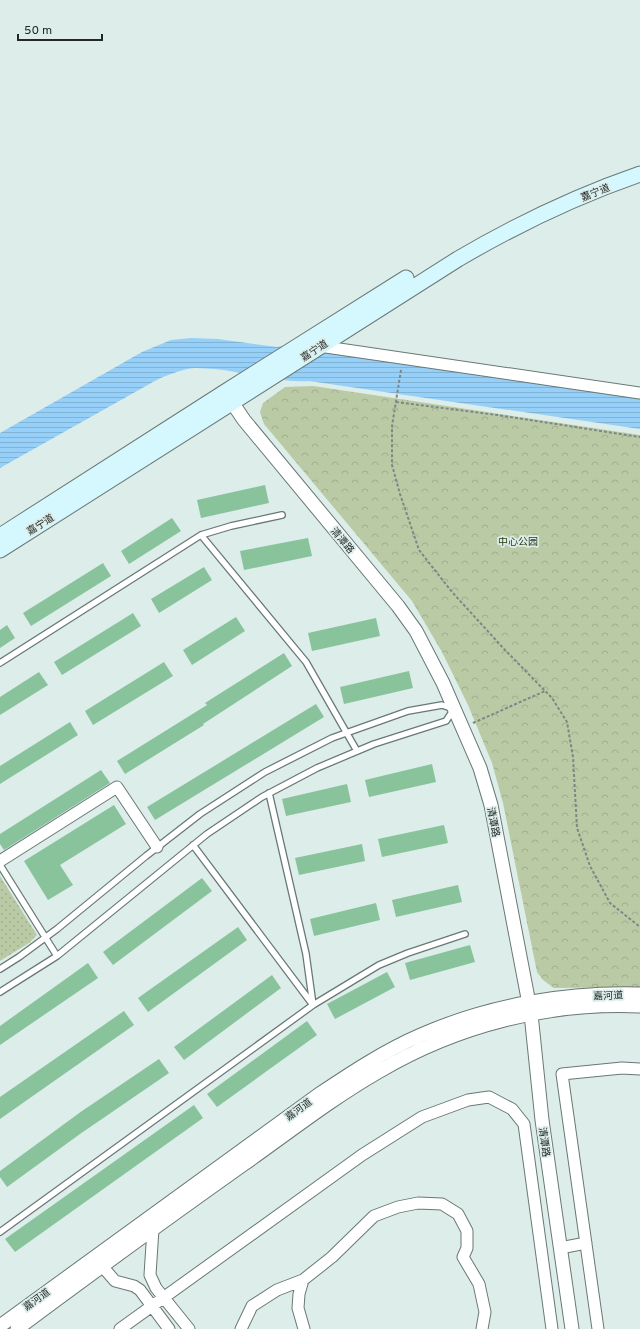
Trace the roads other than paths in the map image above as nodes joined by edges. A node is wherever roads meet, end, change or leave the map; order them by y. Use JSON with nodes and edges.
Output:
{"nodes":[{"id":1,"x":640,"y":164,"type":"edge"},
{"id":2,"x":640,"y":174,"type":"edge"},
{"id":3,"x":319,"y":346,"type":"junction"},
{"id":4,"x":640,"y":393,"type":"edge"},
{"id":5,"x":228,"y":398,"type":"junction"},
{"id":6,"x":282,"y":515,"type":"dead end"},
{"id":7,"x":201,"y":535,"type":"junction"},
{"id":8,"x":0,"y":536,"type":"edge"},
{"id":9,"x":0,"y":550,"type":"edge"},
{"id":10,"x":0,"y":663,"type":"edge"},
{"id":11,"x":454,"y":709,"type":"junction"},
{"id":12,"x":347,"y":733,"type":"junction"},
{"id":13,"x":357,"y":751,"type":"junction"},
{"id":14,"x":269,"y":793,"type":"junction"},
{"id":15,"x":193,"y":845,"type":"junction"},
{"id":16,"x":157,"y":847,"type":"junction"},
{"id":17,"x":0,"y":861,"type":"edge"},
{"id":18,"x":0,"y":865,"type":"edge"},
{"id":19,"x":465,"y":934,"type":"dead end"},
{"id":20,"x":46,"y":938,"type":"junction"},
{"id":21,"x":57,"y":956,"type":"junction"},
{"id":22,"x":0,"y":969,"type":"edge"},
{"id":23,"x":0,"y":992,"type":"edge"},
{"id":24,"x":640,"y":994,"type":"edge"},
{"id":25,"x":313,"y":1005,"type":"junction"},
{"id":26,"x":640,"y":1006,"type":"edge"},
{"id":27,"x":530,"y":1009,"type":"junction"},
{"id":28,"x":640,"y":1069,"type":"edge"},
{"id":29,"x":153,"y":1229,"type":"junction"},
{"id":30,"x":0,"y":1232,"type":"edge"},
{"id":31,"x":586,"y":1243,"type":"junction"},
{"id":32,"x":560,"y":1248,"type":"junction"},
{"id":33,"x":102,"y":1266,"type":"junction"},
{"id":34,"x":303,"y":1280,"type":"junction"},
{"id":35,"x":164,"y":1298,"type":"junction"},
{"id":36,"x":152,"y":1306,"type":"junction"},
{"id":37,"x":0,"y":1326,"type":"edge"},
{"id":38,"x":17,"y":1329,"type":"edge"},
{"id":39,"x":120,"y":1329,"type":"edge"},
{"id":40,"x":169,"y":1329,"type":"edge"},
{"id":41,"x":189,"y":1329,"type":"edge"},
{"id":42,"x":240,"y":1329,"type":"edge"},
{"id":43,"x":304,"y":1329,"type":"edge"},
{"id":44,"x":482,"y":1329,"type":"edge"},
{"id":45,"x":552,"y":1329,"type":"edge"},
{"id":46,"x":572,"y":1329,"type":"edge"},
{"id":47,"x":598,"y":1329,"type":"edge"}],
"edges":[{"from":1,"to":5,"type":"main road","name":"嘉宁道"},
{"from":2,"to":3,"type":"main road","name":"嘉宁道"},
{"from":3,"to":4,"type":"street"},
{"from":3,"to":5,"type":"main road","name":"嘉宁道"},
{"from":5,"to":8,"type":"main road","name":"嘉宁道"},
{"from":5,"to":9,"type":"main road","name":"嘉宁道"},
{"from":5,"to":11,"type":"street","name":"清潭路"},
{"from":6,"to":7,"type":"lane"},
{"from":7,"to":10,"type":"lane"},
{"from":7,"to":12,"type":"lane"},
{"from":11,"to":12,"type":"lane"},
{"from":11,"to":13,"type":"lane"},
{"from":11,"to":27,"type":"street","name":"清潭路"},
{"from":12,"to":13,"type":"lane"},
{"from":12,"to":16,"type":"lane"},
{"from":13,"to":14,"type":"lane"},
{"from":14,"to":15,"type":"lane"},
{"from":14,"to":25,"type":"lane"},
{"from":15,"to":21,"type":"lane"},
{"from":15,"to":25,"type":"lane"},
{"from":16,"to":17,"type":"street"},
{"from":16,"to":20,"type":"lane"},
{"from":18,"to":20,"type":"lane"},
{"from":19,"to":25,"type":"lane"},
{"from":20,"to":21,"type":"lane"},
{"from":20,"to":22,"type":"lane"},
{"from":21,"to":23,"type":"lane"},
{"from":24,"to":27,"type":"street","name":"嘉河道"},
{"from":25,"to":30,"type":"lane"},
{"from":26,"to":27,"type":"street","name":"嘉河道"},
{"from":27,"to":29,"type":"street","name":"嘉河道"},
{"from":27,"to":32,"type":"street","name":"清潭路"},
{"from":27,"to":37,"type":"street","name":"嘉河道"},
{"from":28,"to":31,"type":"street"},
{"from":29,"to":33,"type":"street","name":"嘉河道"},
{"from":29,"to":35,"type":"street"},
{"from":31,"to":32,"type":"street"},
{"from":31,"to":47,"type":"street"},
{"from":32,"to":46,"type":"street","name":"清潭路"},
{"from":33,"to":36,"type":"street"},
{"from":33,"to":38,"type":"street","name":"嘉河道"},
{"from":34,"to":42,"type":"street"},
{"from":34,"to":43,"type":"street"},
{"from":34,"to":44,"type":"street"},
{"from":35,"to":36,"type":"street"},
{"from":35,"to":41,"type":"street"},
{"from":35,"to":45,"type":"street"},
{"from":36,"to":39,"type":"street"},
{"from":36,"to":40,"type":"street"}]}
